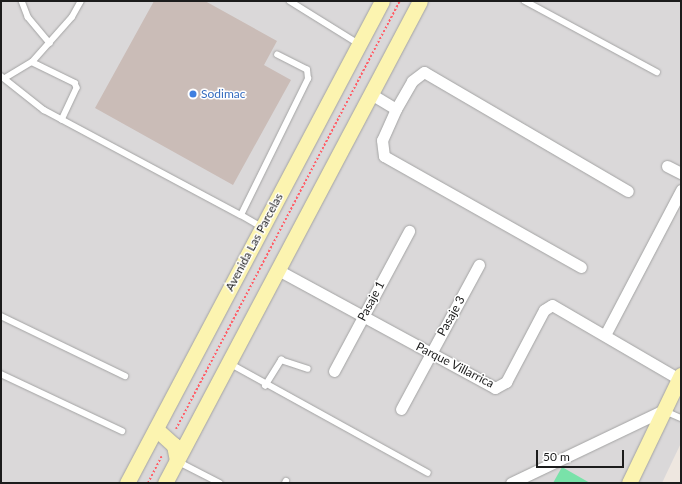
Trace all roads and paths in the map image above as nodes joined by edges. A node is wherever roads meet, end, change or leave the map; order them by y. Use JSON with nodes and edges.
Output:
{"nodes":[{"id":1,"x":22,"y":1,"type":"edge"},
{"id":2,"x":81,"y":1,"type":"edge"},
{"id":3,"x":290,"y":1,"type":"edge"},
{"id":4,"x":382,"y":1,"type":"edge"},
{"id":5,"x":400,"y":1,"type":"edge"},
{"id":6,"x":420,"y":1,"type":"edge"},
{"id":7,"x":525,"y":1,"type":"edge"},
{"id":8,"x":50,"y":43,"type":"junction"},
{"id":9,"x":359,"y":44,"type":"junction"},
{"id":10,"x":278,"y":55,"type":"dead end"},
{"id":11,"x":32,"y":62,"type":"junction"},
{"id":12,"x":657,"y":72,"type":"dead end"},
{"id":13,"x":3,"y":77,"type":"edge"},
{"id":14,"x":371,"y":94,"type":"junction"},
{"id":15,"x":396,"y":109,"type":"junction"},
{"id":16,"x":62,"y":120,"type":"junction"},
{"id":17,"x":667,"y":166,"type":"dead end"},
{"id":18,"x":681,"y":173,"type":"edge"},
{"id":19,"x":681,"y":190,"type":"edge"},
{"id":20,"x":628,"y":192,"type":"dead end"},
{"id":21,"x":241,"y":215,"type":"junction"},
{"id":22,"x":262,"y":227,"type":"junction"},
{"id":23,"x":409,"y":231,"type":"dead end"},
{"id":24,"x":479,"y":265,"type":"dead end"},
{"id":25,"x":581,"y":267,"type":"dead end"},
{"id":26,"x":278,"y":270,"type":"junction"},
{"id":27,"x":1,"y":316,"type":"edge"},
{"id":28,"x":362,"y":317,"type":"junction"},
{"id":29,"x":605,"y":335,"type":"junction"},
{"id":30,"x":430,"y":354,"type":"junction"},
{"id":31,"x":228,"y":363,"type":"junction"},
{"id":32,"x":308,"y":369,"type":"dead end"},
{"id":33,"x":334,"y":371,"type":"dead end"},
{"id":34,"x":1,"y":374,"type":"edge"},
{"id":35,"x":125,"y":376,"type":"dead end"},
{"id":36,"x":680,"y":377,"type":"edge"},
{"id":37,"x":265,"y":386,"type":"junction"},
{"id":38,"x":401,"y":409,"type":"dead end"},
{"id":39,"x":664,"y":410,"type":"junction"},
{"id":40,"x":681,"y":418,"type":"edge"},
{"id":41,"x":156,"y":429,"type":"junction"},
{"id":42,"x":122,"y":431,"type":"dead end"},
{"id":43,"x":170,"y":440,"type":"junction"},
{"id":44,"x":177,"y":461,"type":"junction"},
{"id":45,"x":428,"y":473,"type":"dead end"},
{"id":46,"x":127,"y":483,"type":"edge"},
{"id":47,"x":148,"y":483,"type":"edge"},
{"id":48,"x":165,"y":483,"type":"edge"},
{"id":49,"x":220,"y":483,"type":"edge"},
{"id":50,"x":511,"y":483,"type":"edge"},
{"id":51,"x":629,"y":483,"type":"edge"}],
"edges":[{"from":1,"to":8,"type":"lane"},
{"from":2,"to":8,"type":"lane"},
{"from":3,"to":9,"type":"lane"},
{"from":4,"to":9,"type":"main road","name":"Avenida Las Parcelas"},
{"from":5,"to":43,"type":"path"},
{"from":6,"to":14,"type":"main road"},
{"from":7,"to":12,"type":"lane"},
{"from":8,"to":11,"type":"lane"},
{"from":9,"to":22,"type":"main road","name":"Avenida Las Parcelas"},
{"from":10,"to":21,"type":"lane"},
{"from":11,"to":13,"type":"lane"},
{"from":11,"to":16,"type":"lane"},
{"from":13,"to":16,"type":"lane"},
{"from":14,"to":15,"type":"street"},
{"from":14,"to":26,"type":"main road"},
{"from":15,"to":20,"type":"street"},
{"from":15,"to":25,"type":"street"},
{"from":16,"to":21,"type":"lane"},
{"from":17,"to":18,"type":"street"},
{"from":19,"to":29,"type":"street"},
{"from":21,"to":22,"type":"lane"},
{"from":22,"to":41,"type":"main road","name":"Avenida Las Parcelas"},
{"from":23,"to":28,"type":"street","name":"Pasaje 1"},
{"from":24,"to":30,"type":"street","name":"Pasaje 3"},
{"from":26,"to":28,"type":"street","name":"Parque Villarrica"},
{"from":26,"to":31,"type":"main road"},
{"from":27,"to":35,"type":"lane"},
{"from":28,"to":30,"type":"street","name":"Parque Villarrica"},
{"from":28,"to":33,"type":"street","name":"Pasaje 1"},
{"from":29,"to":30,"type":"street","name":"Parque Villarrica"},
{"from":29,"to":36,"type":"street","name":"Parque Villarrica"},
{"from":30,"to":38,"type":"street","name":"Pasaje 3"},
{"from":31,"to":37,"type":"lane"},
{"from":31,"to":44,"type":"main road"},
{"from":32,"to":37,"type":"lane"},
{"from":34,"to":42,"type":"lane"},
{"from":36,"to":39,"type":"main road"},
{"from":37,"to":45,"type":"lane"},
{"from":39,"to":40,"type":"lane"},
{"from":39,"to":50,"type":"street"},
{"from":39,"to":51,"type":"main road"},
{"from":41,"to":43,"type":"main road"},
{"from":41,"to":46,"type":"main road","name":"Avenida Las Parcelas"},
{"from":43,"to":44,"type":"main road"},
{"from":43,"to":47,"type":"path"},
{"from":44,"to":48,"type":"main road"},
{"from":44,"to":49,"type":"lane"}]}
